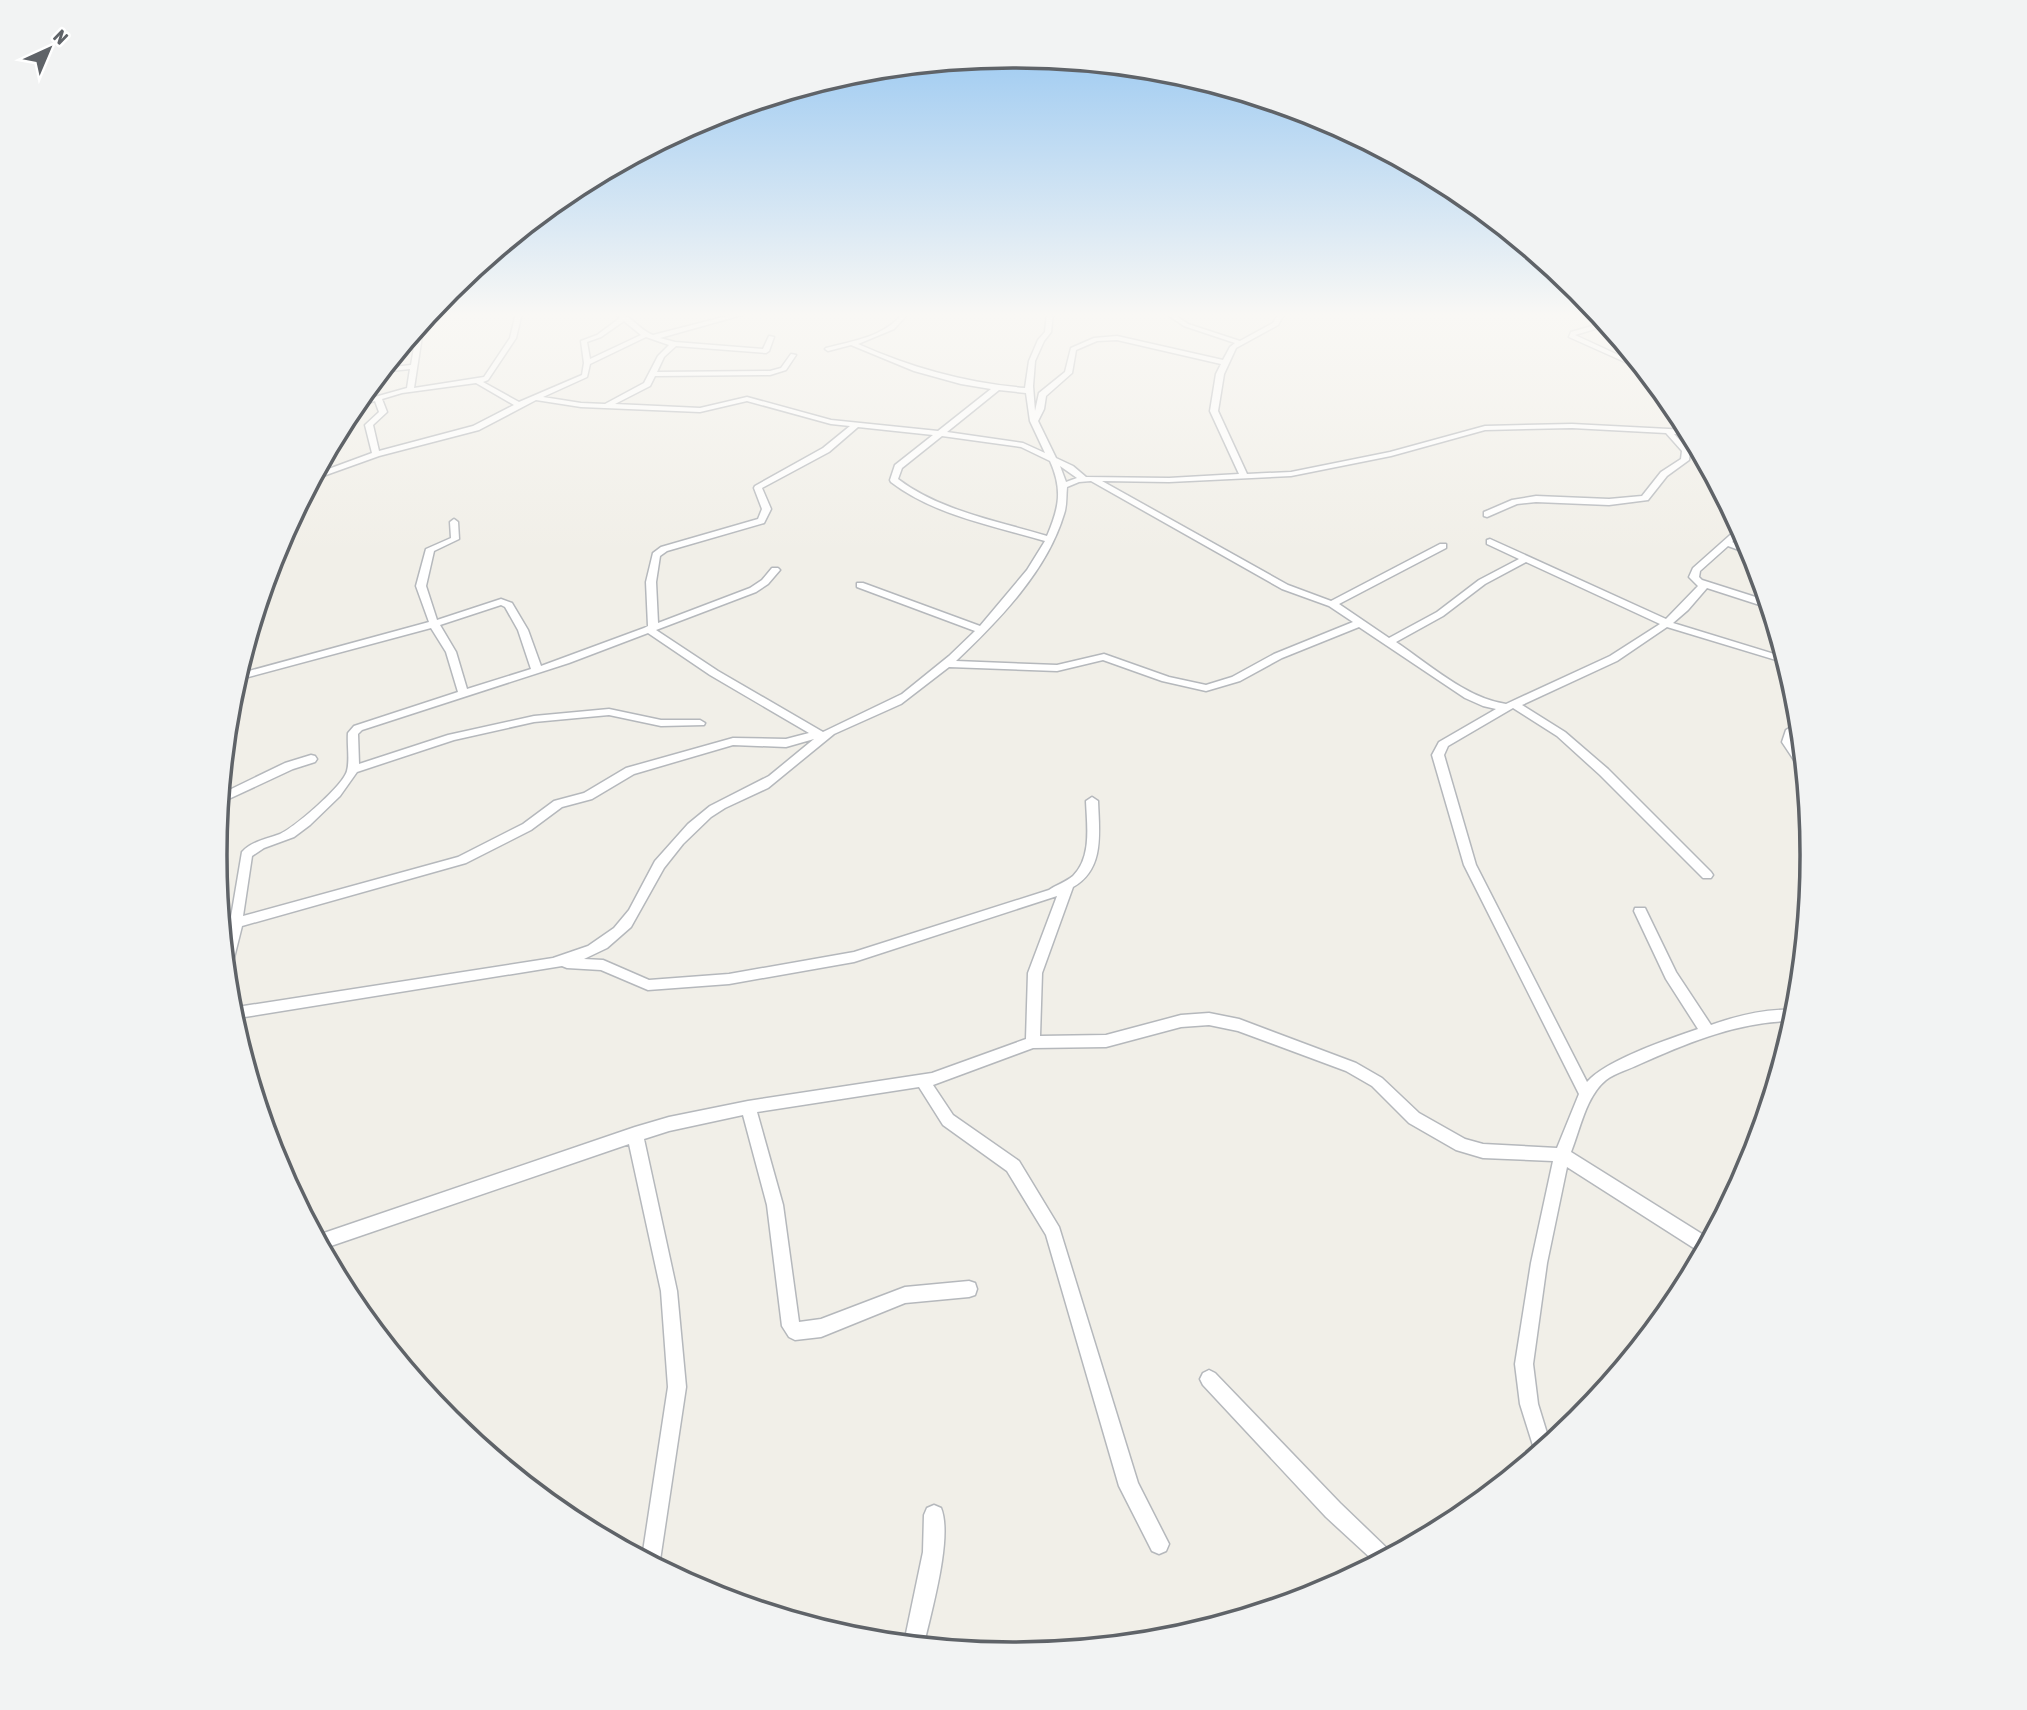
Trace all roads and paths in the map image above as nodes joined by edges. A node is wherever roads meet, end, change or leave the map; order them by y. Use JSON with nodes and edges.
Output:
{"nodes":[{"id":1,"x":402,"y":393,"type":"edge"},
{"id":2,"x":498,"y":393,"type":"edge"},
{"id":3,"x":546,"y":393,"type":"edge"},
{"id":4,"x":631,"y":393,"type":"edge"},
{"id":5,"x":991,"y":393,"type":"edge"},
{"id":6,"x":1030,"y":393,"type":"edge"},
{"id":7,"x":1045,"y":393,"type":"edge"},
{"id":8,"x":1217,"y":393,"type":"edge"},
{"id":9,"x":534,"y":398,"type":"junction"},
{"id":10,"x":378,"y":399,"type":"junction"},
{"id":11,"x":371,"y":401,"type":"edge"},
{"id":12,"x":519,"y":405,"type":"junction"},
{"id":13,"x":607,"y":406,"type":"junction"},
{"id":14,"x":1034,"y":421,"type":"junction"},
{"id":15,"x":855,"y":426,"type":"junction"},
{"id":16,"x":1668,"y":432,"type":"junction"},
{"id":17,"x":1677,"y":432,"type":"edge"},
{"id":18,"x":937,"y":434,"type":"junction"},
{"id":19,"x":376,"y":454,"type":"junction"},
{"id":20,"x":1056,"y":462,"type":"junction"},
{"id":21,"x":326,"y":473,"type":"edge"},
{"id":22,"x":1244,"y":478,"type":"junction"},
{"id":23,"x":1088,"y":479,"type":"junction"},
{"id":24,"x":1063,"y":486,"type":"junction"},
{"id":25,"x":1488,"y":514,"type":"dead end"},
{"id":26,"x":454,"y":522,"type":"dead end"},
{"id":27,"x":1733,"y":538,"type":"edge"},
{"id":28,"x":1052,"y":540,"type":"junction"},
{"id":29,"x":1490,"y":542,"type":"dead end"},
{"id":30,"x":1727,"y":543,"type":"junction"},
{"id":31,"x":1443,"y":546,"type":"dead end"},
{"id":32,"x":1737,"y":546,"type":"edge"},
{"id":33,"x":1525,"y":559,"type":"junction"},
{"id":34,"x":775,"y":569,"type":"dead end"},
{"id":35,"x":1699,"y":583,"type":"junction"},
{"id":36,"x":860,"y":585,"type":"dead end"},
{"id":37,"x":1758,"y":601,"type":"edge"},
{"id":38,"x":1332,"y":604,"type":"junction"},
{"id":39,"x":1360,"y":623,"type":"junction"},
{"id":40,"x":434,"y":624,"type":"junction"},
{"id":41,"x":1666,"y":624,"type":"junction"},
{"id":42,"x":650,"y":628,"type":"junction"},
{"id":43,"x":980,"y":630,"type":"junction"},
{"id":44,"x":1389,"y":642,"type":"junction"},
{"id":45,"x":1774,"y":657,"type":"edge"},
{"id":46,"x":949,"y":664,"type":"junction"},
{"id":47,"x":537,"y":670,"type":"junction"},
{"id":48,"x":249,"y":674,"type":"edge"},
{"id":49,"x":463,"y":693,"type":"junction"},
{"id":50,"x":1510,"y":706,"type":"junction"},
{"id":51,"x":701,"y":723,"type":"dead end"},
{"id":52,"x":1790,"y":732,"type":"edge"},
{"id":53,"x":821,"y":735,"type":"junction"},
{"id":54,"x":1794,"y":751,"type":"edge"},
{"id":55,"x":311,"y":759,"type":"dead end"},
{"id":56,"x":353,"y":770,"type":"junction"},
{"id":57,"x":229,"y":795,"type":"edge"},
{"id":58,"x":1092,"y":801,"type":"dead end"},
{"id":59,"x":1707,"y":875,"type":"dead end"},
{"id":60,"x":1067,"y":887,"type":"junction"},
{"id":61,"x":1640,"y":911,"type":"dead end"},
{"id":62,"x":236,"y":923,"type":"junction"},
{"id":63,"x":231,"y":941,"type":"edge"},
{"id":64,"x":553,"y":964,"type":"junction"},
{"id":65,"x":243,"y":1012,"type":"edge"},
{"id":66,"x":1783,"y":1015,"type":"edge"},
{"id":67,"x":1707,"y":1032,"type":"junction"},
{"id":68,"x":1033,"y":1042,"type":"junction"},
{"id":69,"x":923,"y":1081,"type":"junction"},
{"id":70,"x":1586,"y":1094,"type":"junction"},
{"id":71,"x":748,"y":1107,"type":"junction"},
{"id":72,"x":635,"y":1134,"type":"junction"},
{"id":73,"x":1562,"y":1154,"type":"junction"},
{"id":74,"x":327,"y":1239,"type":"edge"},
{"id":75,"x":1699,"y":1241,"type":"edge"},
{"id":76,"x":969,"y":1289,"type":"dead end"},
{"id":77,"x":1209,"y":1378,"type":"dead end"},
{"id":78,"x":1540,"y":1439,"type":"edge"},
{"id":79,"x":934,"y":1515,"type":"dead end"},
{"id":80,"x":1159,"y":1544,"type":"dead end"},
{"id":81,"x":1378,"y":1552,"type":"edge"},
{"id":82,"x":652,"y":1554,"type":"edge"},
{"id":83,"x":916,"y":1635,"type":"edge"}],
"edges":[{"from":1,"to":10,"type":"street"},
{"from":2,"to":12,"type":"street"},
{"from":3,"to":9,"type":"street"},
{"from":4,"to":13,"type":"street"},
{"from":5,"to":18,"type":"street"},
{"from":6,"to":14,"type":"street"},
{"from":7,"to":14,"type":"street"},
{"from":8,"to":22,"type":"street"},
{"from":9,"to":12,"type":"street"},
{"from":9,"to":13,"type":"street"},
{"from":10,"to":11,"type":"street"},
{"from":10,"to":19,"type":"street"},
{"from":12,"to":19,"type":"street"},
{"from":13,"to":15,"type":"street"},
{"from":14,"to":20,"type":"street"},
{"from":15,"to":18,"type":"street"},
{"from":15,"to":42,"type":"street"},
{"from":16,"to":17,"type":"street"},
{"from":16,"to":22,"type":"street"},
{"from":16,"to":25,"type":"street"},
{"from":18,"to":20,"type":"street"},
{"from":18,"to":28,"type":"street"},
{"from":19,"to":21,"type":"street"},
{"from":20,"to":23,"type":"street"},
{"from":20,"to":24,"type":"street"},
{"from":22,"to":23,"type":"street"},
{"from":23,"to":24,"type":"street"},
{"from":23,"to":38,"type":"street"},
{"from":24,"to":28,"type":"street"},
{"from":26,"to":40,"type":"street"},
{"from":27,"to":30,"type":"street"},
{"from":28,"to":43,"type":"street"},
{"from":29,"to":33,"type":"street"},
{"from":30,"to":32,"type":"street"},
{"from":30,"to":35,"type":"street"},
{"from":31,"to":38,"type":"street"},
{"from":33,"to":41,"type":"street"},
{"from":33,"to":44,"type":"street"},
{"from":34,"to":42,"type":"street"},
{"from":35,"to":37,"type":"street"},
{"from":35,"to":41,"type":"street"},
{"from":36,"to":43,"type":"street"},
{"from":38,"to":39,"type":"street"},
{"from":39,"to":44,"type":"street"},
{"from":39,"to":46,"type":"street"},
{"from":40,"to":47,"type":"street"},
{"from":40,"to":48,"type":"street"},
{"from":40,"to":49,"type":"street"},
{"from":41,"to":45,"type":"street"},
{"from":41,"to":50,"type":"street"},
{"from":42,"to":47,"type":"street"},
{"from":42,"to":53,"type":"street"},
{"from":43,"to":46,"type":"street"},
{"from":44,"to":50,"type":"street"},
{"from":46,"to":53,"type":"street"},
{"from":47,"to":49,"type":"street"},
{"from":49,"to":56,"type":"street"},
{"from":50,"to":59,"type":"street"},
{"from":50,"to":70,"type":"street"},
{"from":51,"to":56,"type":"street"},
{"from":52,"to":54,"type":"street"},
{"from":53,"to":62,"type":"street"},
{"from":53,"to":64,"type":"street"},
{"from":55,"to":57,"type":"street"},
{"from":56,"to":62,"type":"street"},
{"from":58,"to":60,"type":"street"},
{"from":60,"to":64,"type":"street"},
{"from":60,"to":68,"type":"street"},
{"from":61,"to":67,"type":"street"},
{"from":62,"to":63,"type":"street"},
{"from":64,"to":65,"type":"street"},
{"from":66,"to":67,"type":"street"},
{"from":67,"to":70,"type":"street"},
{"from":68,"to":69,"type":"street"},
{"from":68,"to":73,"type":"street"},
{"from":69,"to":71,"type":"street"},
{"from":69,"to":80,"type":"street"},
{"from":70,"to":73,"type":"street"},
{"from":71,"to":72,"type":"street"},
{"from":71,"to":76,"type":"street"},
{"from":72,"to":74,"type":"street"},
{"from":72,"to":82,"type":"street"},
{"from":73,"to":75,"type":"street"},
{"from":73,"to":78,"type":"street"},
{"from":77,"to":81,"type":"street"},
{"from":79,"to":83,"type":"street"}]}
